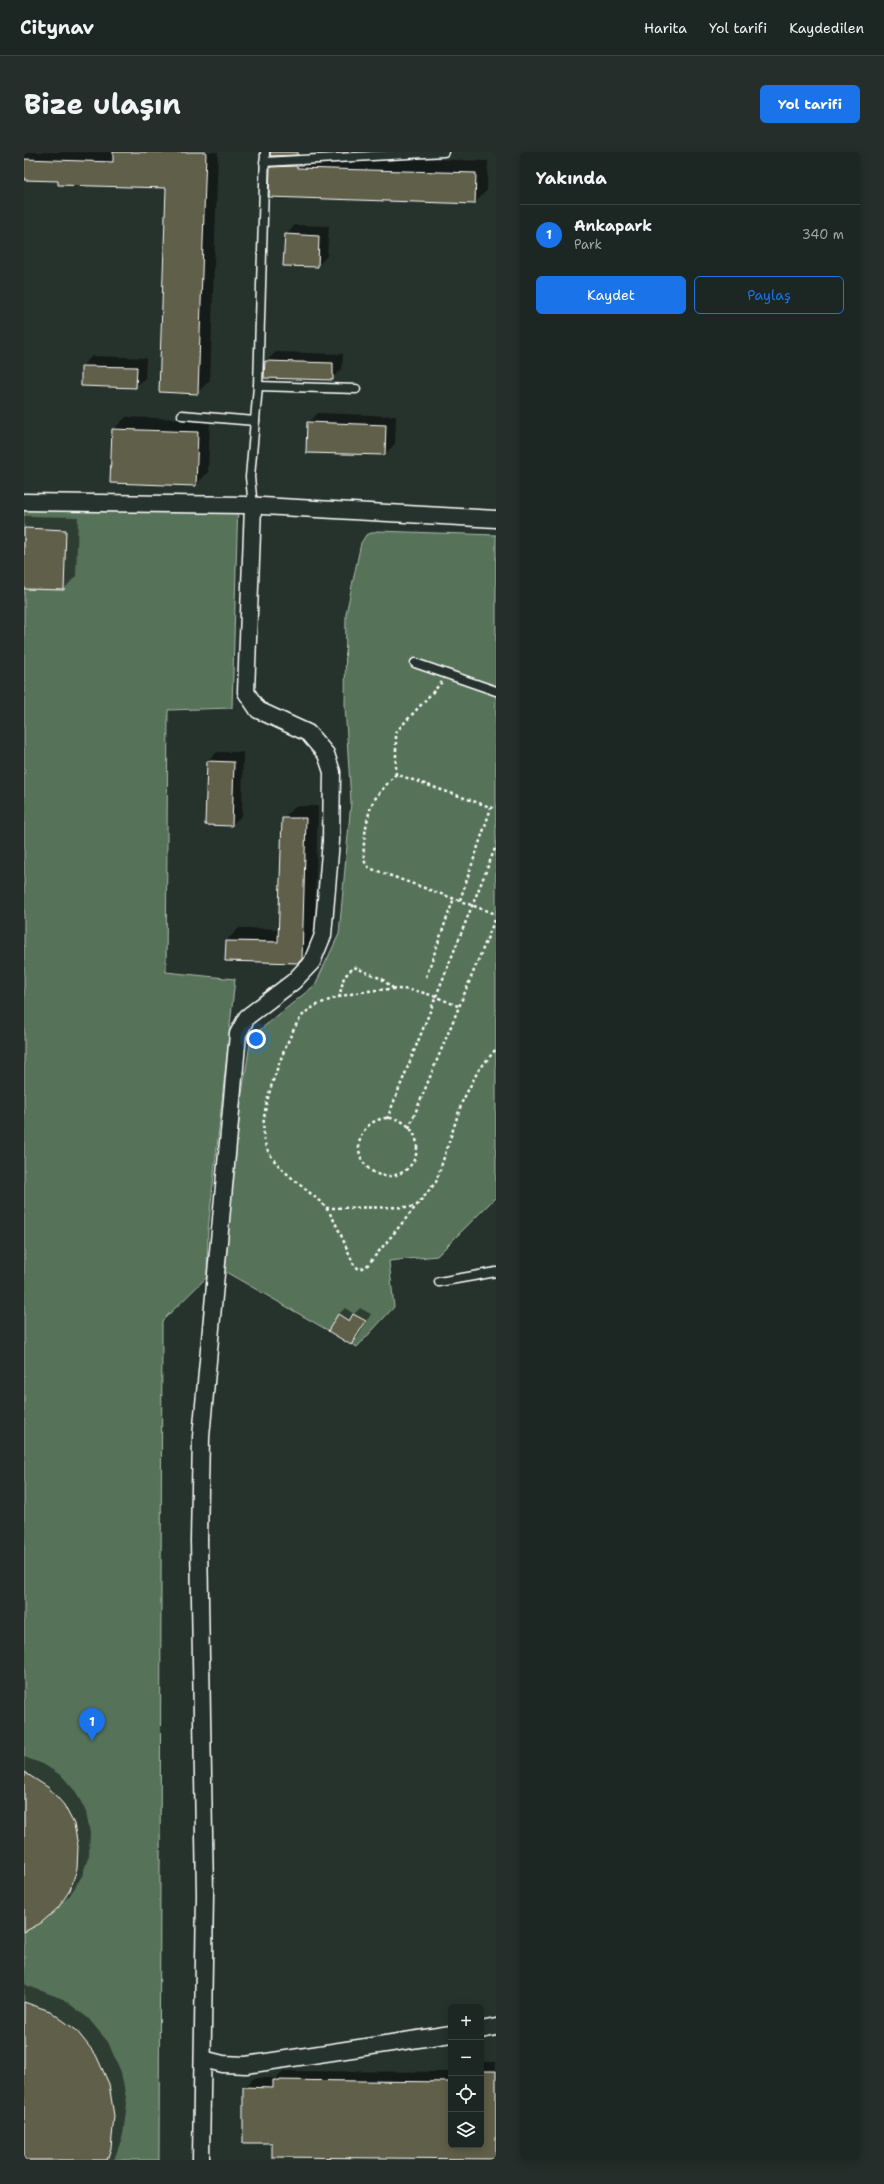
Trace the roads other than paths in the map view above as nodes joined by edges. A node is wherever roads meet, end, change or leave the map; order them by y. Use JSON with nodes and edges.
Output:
{"nodes":[{"id":1,"x":265,"y":152,"type":"edge"},
{"id":2,"x":444,"y":152,"type":"edge"},
{"id":3,"x":264,"y":162,"type":"junction"},
{"id":4,"x":258,"y":386,"type":"junction"},
{"id":5,"x":356,"y":389,"type":"dead end"},
{"id":6,"x":182,"y":415,"type":"dead end"},
{"id":7,"x":255,"y":421,"type":"junction"},
{"id":8,"x":24,"y":502,"type":"edge"},
{"id":9,"x":253,"y":506,"type":"junction"},
{"id":10,"x":496,"y":519,"type":"edge"},
{"id":11,"x":415,"y":663,"type":"dead end"},
{"id":12,"x":496,"y":691,"type":"edge"},
{"id":13,"x":496,"y":1272,"type":"edge"},
{"id":14,"x":439,"y":1282,"type":"dead end"},
{"id":15,"x":496,"y":2027,"type":"edge"},
{"id":16,"x":484,"y":2029,"type":"edge"},
{"id":17,"x":448,"y":2034,"type":"edge"},
{"id":18,"x":204,"y":2059,"type":"junction"},
{"id":19,"x":201,"y":2160,"type":"edge"}],
"edges":[{"from":1,"to":3,"type":"lane"},
{"from":2,"to":3,"type":"lane"},
{"from":3,"to":4,"type":"lane"},
{"from":4,"to":5,"type":"lane"},
{"from":4,"to":7,"type":"lane"},
{"from":6,"to":7,"type":"lane"},
{"from":7,"to":9,"type":"lane"},
{"from":8,"to":9,"type":"street"},
{"from":9,"to":10,"type":"street"},
{"from":9,"to":18,"type":"street"},
{"from":11,"to":12,"type":"lane"},
{"from":13,"to":14,"type":"lane"},
{"from":15,"to":16,"type":"street"},
{"from":17,"to":18,"type":"street"},
{"from":18,"to":19,"type":"street"}]}
